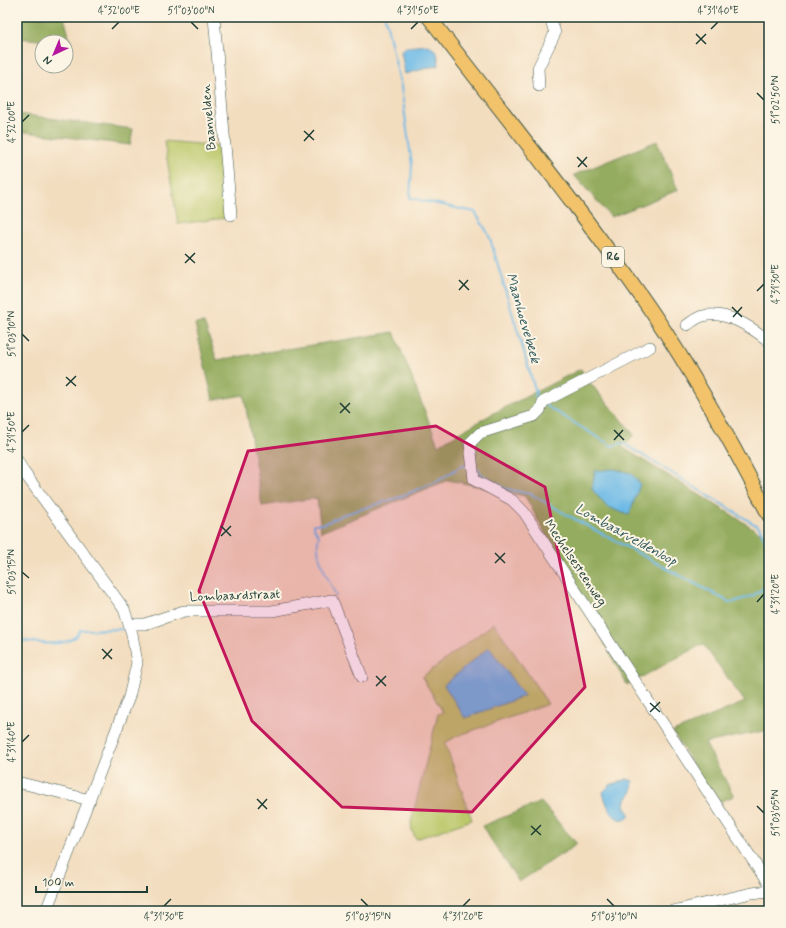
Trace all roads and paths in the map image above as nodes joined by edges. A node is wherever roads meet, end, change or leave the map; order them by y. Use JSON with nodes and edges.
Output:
{"nodes":[{"id":1,"x":214,"y":17,"type":"edge"},
{"id":2,"x":429,"y":17,"type":"edge"},
{"id":3,"x":550,"y":17,"type":"edge"},
{"id":4,"x":539,"y":86,"type":"dead end"},
{"id":5,"x":231,"y":215,"type":"dead end"},
{"id":6,"x":687,"y":325,"type":"dead end"},
{"id":7,"x":769,"y":341,"type":"edge"},
{"id":8,"x":650,"y":348,"type":"dead end"},
{"id":9,"x":17,"y":460,"type":"edge"},
{"id":10,"x":769,"y":515,"type":"edge"},
{"id":11,"x":129,"y":624,"type":"junction"},
{"id":12,"x":362,"y":677,"type":"dead end"},
{"id":13,"x":17,"y":782,"type":"edge"},
{"id":14,"x":90,"y":800,"type":"junction"},
{"id":15,"x":769,"y":885,"type":"edge"},
{"id":16,"x":769,"y":891,"type":"edge"},
{"id":17,"x":46,"y":911,"type":"edge"},
{"id":18,"x":672,"y":911,"type":"edge"}],
"edges":[{"from":1,"to":5,"type":"street","name":"Baanvelden"},
{"from":2,"to":10,"type":"main road","number":"R6"},
{"from":3,"to":4,"type":"street"},
{"from":6,"to":7,"type":"street"},
{"from":8,"to":15,"type":"street","name":"Mechelsesteenweg"},
{"from":9,"to":11,"type":"street"},
{"from":11,"to":12,"type":"street","name":"Lombaardstraat"},
{"from":11,"to":14,"type":"street"},
{"from":13,"to":14,"type":"street"},
{"from":14,"to":17,"type":"street"},
{"from":16,"to":18,"type":"street"}]}
